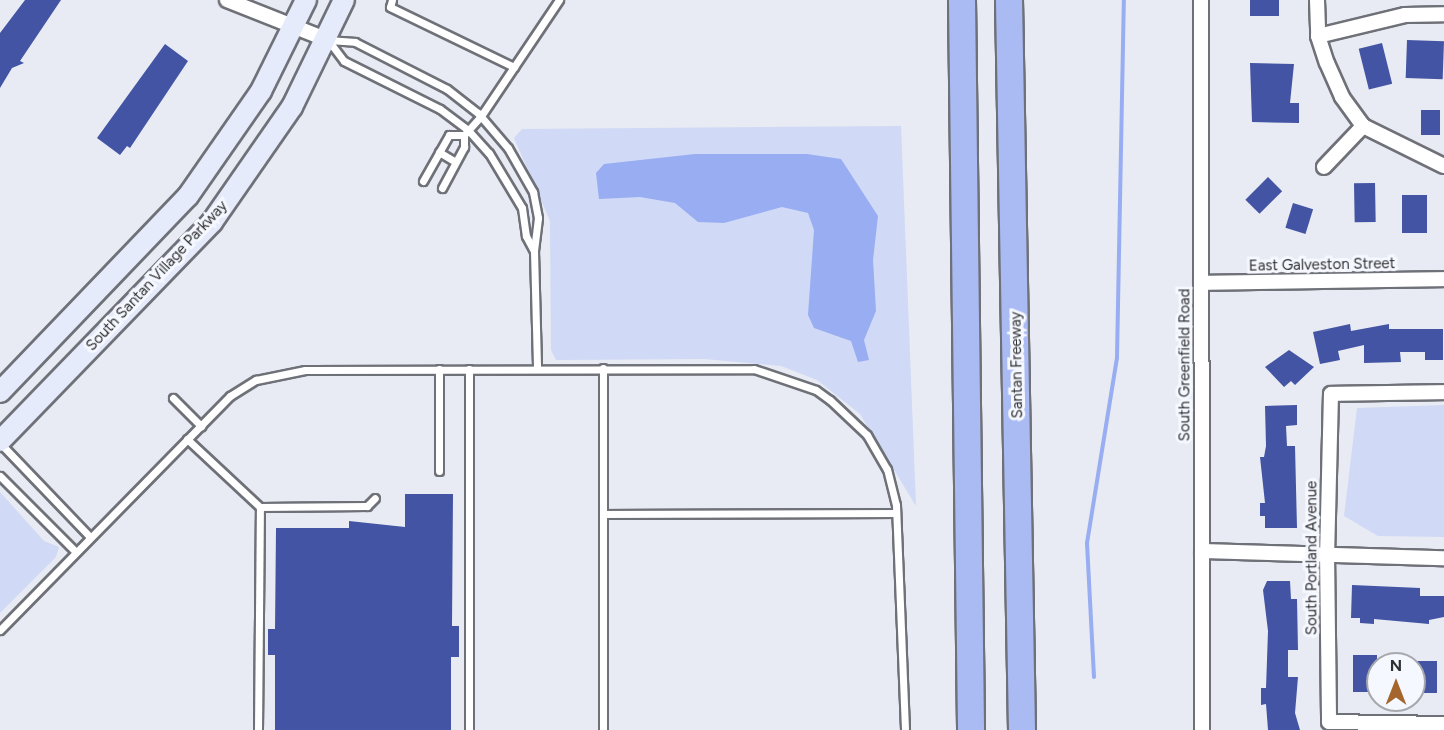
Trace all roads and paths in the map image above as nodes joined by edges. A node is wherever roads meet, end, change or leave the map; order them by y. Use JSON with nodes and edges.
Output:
{"nodes":[{"id":1,"x":227,"y":0,"type":"edge"},
{"id":2,"x":306,"y":0,"type":"edge"},
{"id":3,"x":344,"y":0,"type":"edge"},
{"id":4,"x":392,"y":0,"type":"edge"},
{"id":5,"x":558,"y":0,"type":"edge"},
{"id":6,"x":962,"y":0,"type":"edge"},
{"id":7,"x":1009,"y":0,"type":"edge"},
{"id":8,"x":1201,"y":0,"type":"edge"},
{"id":9,"x":1317,"y":0,"type":"edge"},
{"id":10,"x":1444,"y":14,"type":"edge"},
{"id":11,"x":295,"y":27,"type":"junction"},
{"id":12,"x":1317,"y":36,"type":"junction"},
{"id":13,"x":328,"y":40,"type":"junction"},
{"id":14,"x":514,"y":67,"type":"junction"},
{"id":15,"x":481,"y":116,"type":"junction"},
{"id":16,"x":1363,"y":126,"type":"junction"},
{"id":17,"x":466,"y":133,"type":"junction"},
{"id":18,"x":439,"y":152,"type":"junction"},
{"id":19,"x":454,"y":161,"type":"junction"},
{"id":20,"x":1444,"y":166,"type":"edge"},
{"id":21,"x":1324,"y":167,"type":"dead end"},
{"id":22,"x":423,"y":181,"type":"dead end"},
{"id":23,"x":442,"y":188,"type":"dead end"},
{"id":24,"x":534,"y":251,"type":"junction"},
{"id":25,"x":1444,"y":279,"type":"edge"},
{"id":26,"x":1201,"y":283,"type":"junction"},
{"id":27,"x":537,"y":368,"type":"junction"},
{"id":28,"x":603,"y":368,"type":"junction"},
{"id":29,"x":439,"y":369,"type":"junction"},
{"id":30,"x":469,"y":369,"type":"junction"},
{"id":31,"x":0,"y":392,"type":"edge"},
{"id":32,"x":1444,"y":392,"type":"edge"},
{"id":33,"x":173,"y":398,"type":"dead end"},
{"id":34,"x":965,"y":420,"type":"junction"},
{"id":35,"x":201,"y":426,"type":"junction"},
{"id":36,"x":187,"y":439,"type":"junction"},
{"id":37,"x":0,"y":442,"type":"edge"},
{"id":38,"x":439,"y":471,"type":"dead end"},
{"id":39,"x":0,"y":476,"type":"edge"},
{"id":40,"x":375,"y":498,"type":"dead end"},
{"id":41,"x":260,"y":507,"type":"junction"},
{"id":42,"x":896,"y":513,"type":"junction"},
{"id":43,"x":603,"y":514,"type":"junction"},
{"id":44,"x":90,"y":537,"type":"junction"},
{"id":45,"x":1202,"y":551,"type":"junction"},
{"id":46,"x":76,"y":552,"type":"junction"},
{"id":47,"x":1327,"y":553,"type":"junction"},
{"id":48,"x":1444,"y":558,"type":"edge"},
{"id":49,"x":0,"y":630,"type":"edge"},
{"id":50,"x":1021,"y":672,"type":"junction"},
{"id":51,"x":1444,"y":724,"type":"edge"},
{"id":52,"x":258,"y":730,"type":"edge"},
{"id":53,"x":470,"y":730,"type":"edge"},
{"id":54,"x":603,"y":730,"type":"edge"},
{"id":55,"x":905,"y":730,"type":"edge"},
{"id":56,"x":957,"y":730,"type":"edge"},
{"id":57,"x":971,"y":730,"type":"edge"},
{"id":58,"x":1022,"y":730,"type":"edge"},
{"id":59,"x":1034,"y":730,"type":"edge"},
{"id":60,"x":1202,"y":730,"type":"edge"}],
"edges":[{"from":1,"to":11,"type":"street"},
{"from":2,"to":11,"type":"main road","name":"South Santan Village Parkway"},
{"from":3,"to":13,"type":"main road","name":"South Santan Village Parkway"},
{"from":4,"to":14,"type":"lane"},
{"from":5,"to":14,"type":"lane"},
{"from":6,"to":34,"type":"highway"},
{"from":7,"to":50,"type":"highway","name":"Santan Freeway"},
{"from":8,"to":26,"type":"street","name":"South Greenfield Road"},
{"from":9,"to":12,"type":"street"},
{"from":10,"to":12,"type":"street"},
{"from":11,"to":13,"type":"street"},
{"from":11,"to":31,"type":"main road","name":"South Santan Village Parkway"},
{"from":12,"to":16,"type":"street"},
{"from":13,"to":15,"type":"lane"},
{"from":13,"to":17,"type":"lane"},
{"from":13,"to":37,"type":"main road","name":"South Santan Village Parkway"},
{"from":14,"to":15,"type":"lane"},
{"from":15,"to":17,"type":"lane"},
{"from":15,"to":24,"type":"lane"},
{"from":16,"to":20,"type":"street"},
{"from":16,"to":21,"type":"street"},
{"from":17,"to":18,"type":"lane"},
{"from":17,"to":19,"type":"lane"},
{"from":17,"to":24,"type":"lane"},
{"from":18,"to":19,"type":"lane"},
{"from":18,"to":22,"type":"lane"},
{"from":19,"to":23,"type":"lane"},
{"from":24,"to":27,"type":"lane"},
{"from":25,"to":26,"type":"street","name":"East Galveston Street"},
{"from":26,"to":45,"type":"street","name":"South Greenfield Road"},
{"from":27,"to":28,"type":"lane"},
{"from":27,"to":30,"type":"lane"},
{"from":28,"to":42,"type":"lane"},
{"from":28,"to":43,"type":"lane"},
{"from":29,"to":30,"type":"lane"},
{"from":29,"to":35,"type":"lane"},
{"from":29,"to":38,"type":"lane"},
{"from":30,"to":53,"type":"lane"},
{"from":32,"to":47,"type":"street","name":"South Portland Avenue"},
{"from":33,"to":35,"type":"lane"},
{"from":34,"to":56,"type":"highway"},
{"from":34,"to":57,"type":"highway"},
{"from":35,"to":36,"type":"lane"},
{"from":36,"to":41,"type":"lane"},
{"from":36,"to":44,"type":"lane"},
{"from":37,"to":44,"type":"lane"},
{"from":39,"to":46,"type":"lane"},
{"from":40,"to":41,"type":"lane"},
{"from":41,"to":52,"type":"lane"},
{"from":42,"to":43,"type":"lane"},
{"from":42,"to":55,"type":"lane"},
{"from":43,"to":54,"type":"lane"},
{"from":44,"to":46,"type":"lane"},
{"from":45,"to":47,"type":"street"},
{"from":45,"to":60,"type":"street","name":"South Greenfield Road"},
{"from":46,"to":49,"type":"lane"},
{"from":47,"to":48,"type":"street"},
{"from":47,"to":51,"type":"street","name":"South Portland Avenue"},
{"from":50,"to":58,"type":"highway","name":"Santan Freeway"},
{"from":50,"to":59,"type":"highway"}]}
